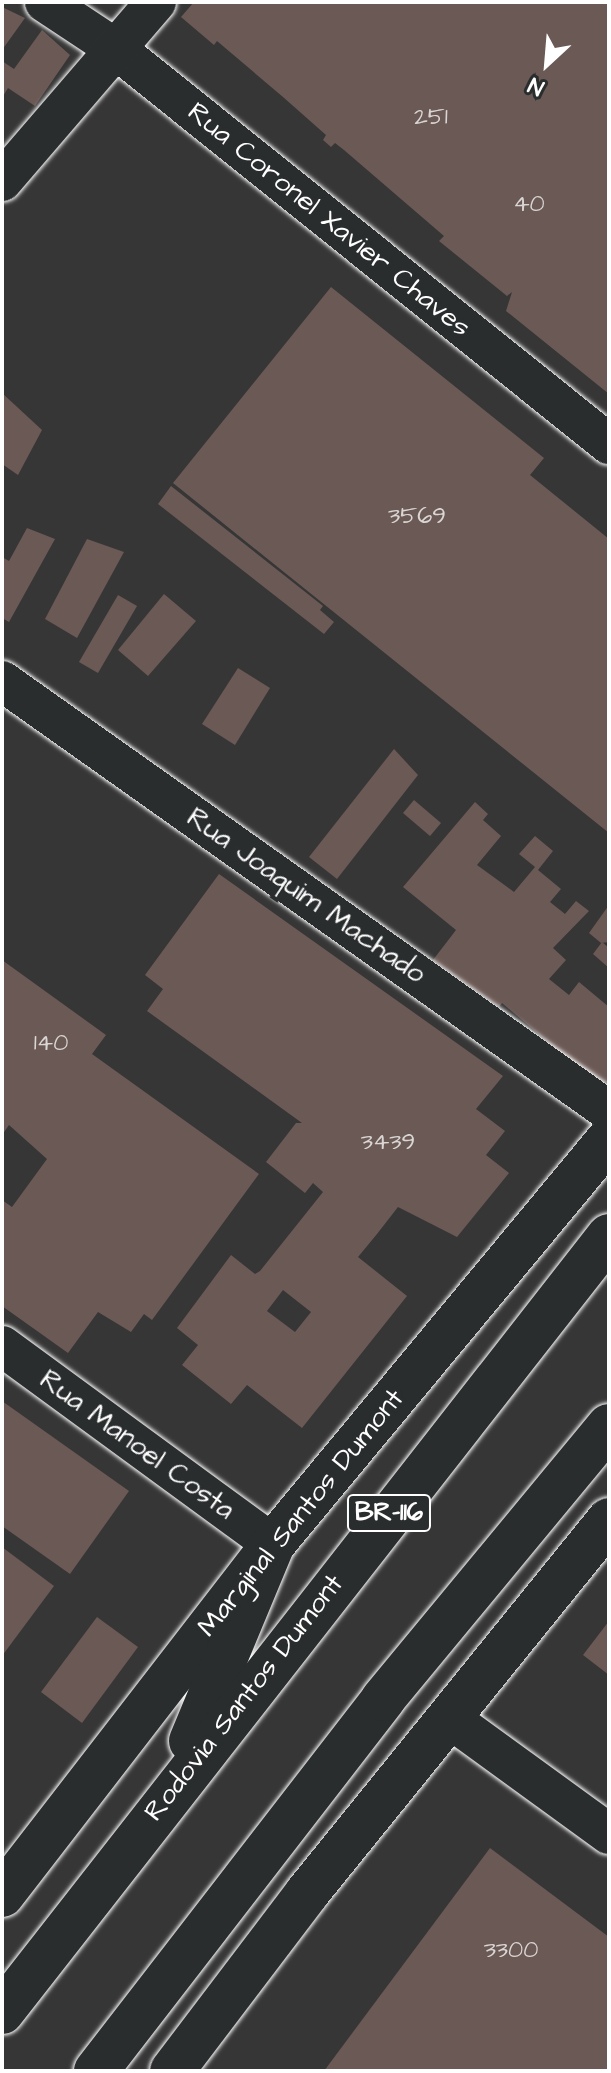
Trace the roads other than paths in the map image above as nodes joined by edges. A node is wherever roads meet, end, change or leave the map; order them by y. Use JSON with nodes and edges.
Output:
{"nodes":[{"id":1,"x":45,"y":2,"type":"edge"},
{"id":2,"x":156,"y":2,"type":"edge"},
{"id":3,"x":116,"y":49,"type":"junction"},
{"id":4,"x":2,"y":181,"type":"edge"},
{"id":5,"x":609,"y":444,"type":"edge"},
{"id":6,"x":2,"y":681,"type":"edge"},
{"id":7,"x":609,"y":1111,"type":"edge"},
{"id":8,"x":609,"y":1139,"type":"edge"},
{"id":9,"x":609,"y":1236,"type":"edge"},
{"id":10,"x":2,"y":1346,"type":"edge"},
{"id":11,"x":609,"y":1426,"type":"edge"},
{"id":12,"x":609,"y":1520,"type":"edge"},
{"id":13,"x":273,"y":1544,"type":"junction"},
{"id":14,"x":448,"y":1717,"type":"junction"},
{"id":15,"x":170,"y":1791,"type":"junction"},
{"id":16,"x":609,"y":1834,"type":"edge"},
{"id":17,"x":2,"y":1895,"type":"edge"},
{"id":18,"x":2,"y":2012,"type":"edge"},
{"id":19,"x":96,"y":2071,"type":"edge"},
{"id":20,"x":172,"y":2071,"type":"edge"}],
"edges":[{"from":1,"to":3,"type":"street","name":"Rua Coronel Xavier Chaves"},
{"from":2,"to":3,"type":"street"},
{"from":3,"to":4,"type":"street"},
{"from":3,"to":5,"type":"street","name":"Rua Coronel Xavier Chaves"},
{"from":6,"to":7,"type":"street","name":"Rua Joaquim Machado"},
{"from":8,"to":13,"type":"main road","name":"Marginal Santos Dumont","number":"BR-116"},
{"from":9,"to":15,"type":"main road","name":"Rodovia Santos Dumont","number":"BR-116"},
{"from":10,"to":13,"type":"street","name":"Rua Manoel Costa"},
{"from":11,"to":19,"type":"main road"},
{"from":12,"to":14,"type":"main road"},
{"from":13,"to":15,"type":"main road"},
{"from":13,"to":17,"type":"main road","name":"Marginal Santos Dumont","number":"BR-116"},
{"from":14,"to":16,"type":"street"},
{"from":14,"to":20,"type":"main road"},
{"from":15,"to":18,"type":"main road","name":"Rodovia Santos Dumont","number":"BR-116"}]}
